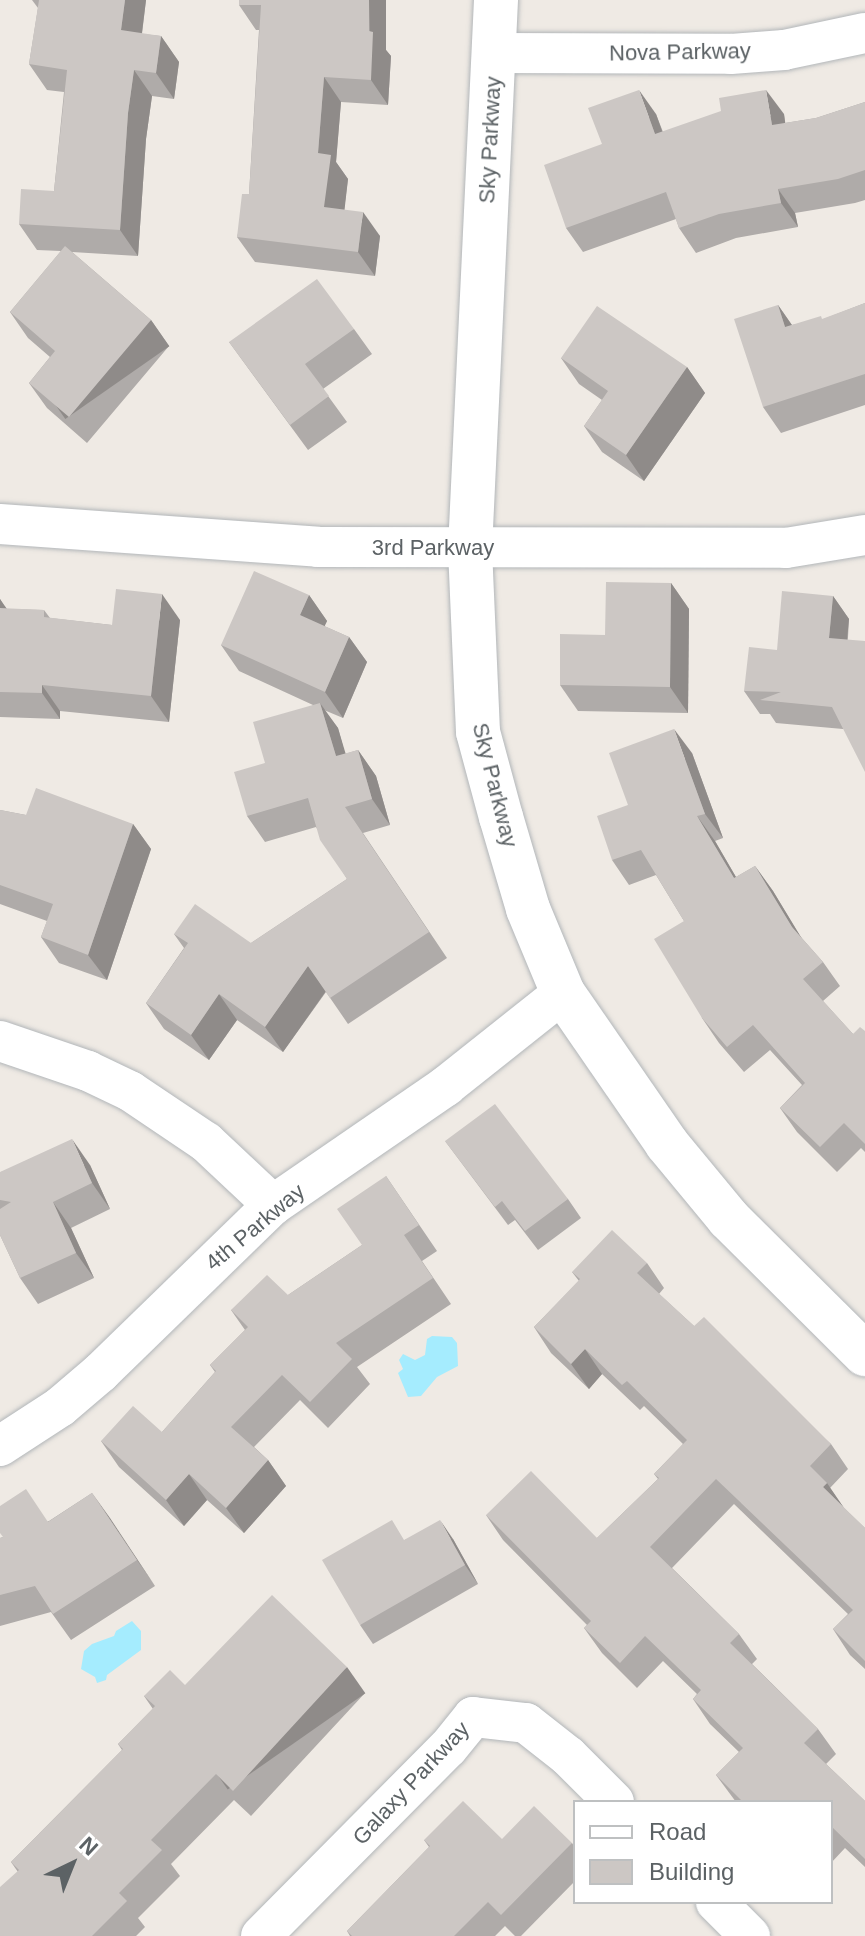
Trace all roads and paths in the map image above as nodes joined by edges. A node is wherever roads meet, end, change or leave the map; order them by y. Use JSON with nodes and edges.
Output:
{"nodes":[{"id":1,"x":496,"y":0,"type":"edge"},
{"id":2,"x":865,"y":33,"type":"edge"},
{"id":3,"x":493,"y":53,"type":"junction"},
{"id":4,"x":0,"y":524,"type":"edge"},
{"id":5,"x":865,"y":535,"type":"edge"},
{"id":6,"x":470,"y":549,"type":"junction"},
{"id":7,"x":563,"y":993,"type":"junction"},
{"id":8,"x":0,"y":1041,"type":"edge"},
{"id":9,"x":273,"y":1205,"type":"junction"},
{"id":10,"x":865,"y":1354,"type":"edge"},
{"id":11,"x":0,"y":1446,"type":"edge"},
{"id":12,"x":612,"y":1800,"type":"edge"},
{"id":13,"x":718,"y":1904,"type":"edge"},
{"id":14,"x":261,"y":1936,"type":"edge"},
{"id":15,"x":750,"y":1936,"type":"edge"}],
"edges":[{"from":1,"to":3,"type":"street","name":"Sky Parkway"},
{"from":2,"to":3,"type":"street","name":"Nova Parkway"},
{"from":3,"to":6,"type":"street","name":"Sky Parkway"},
{"from":4,"to":6,"type":"street","name":"3rd Parkway"},
{"from":5,"to":6,"type":"street","name":"3rd Parkway"},
{"from":6,"to":7,"type":"street","name":"Sky Parkway"},
{"from":7,"to":9,"type":"street","name":"4th Parkway"},
{"from":7,"to":10,"type":"street","name":"Sky Parkway"},
{"from":8,"to":9,"type":"street"},
{"from":9,"to":11,"type":"street","name":"4th Parkway"},
{"from":12,"to":14,"type":"street","name":"Galaxy Parkway"},
{"from":13,"to":15,"type":"street"}]}
